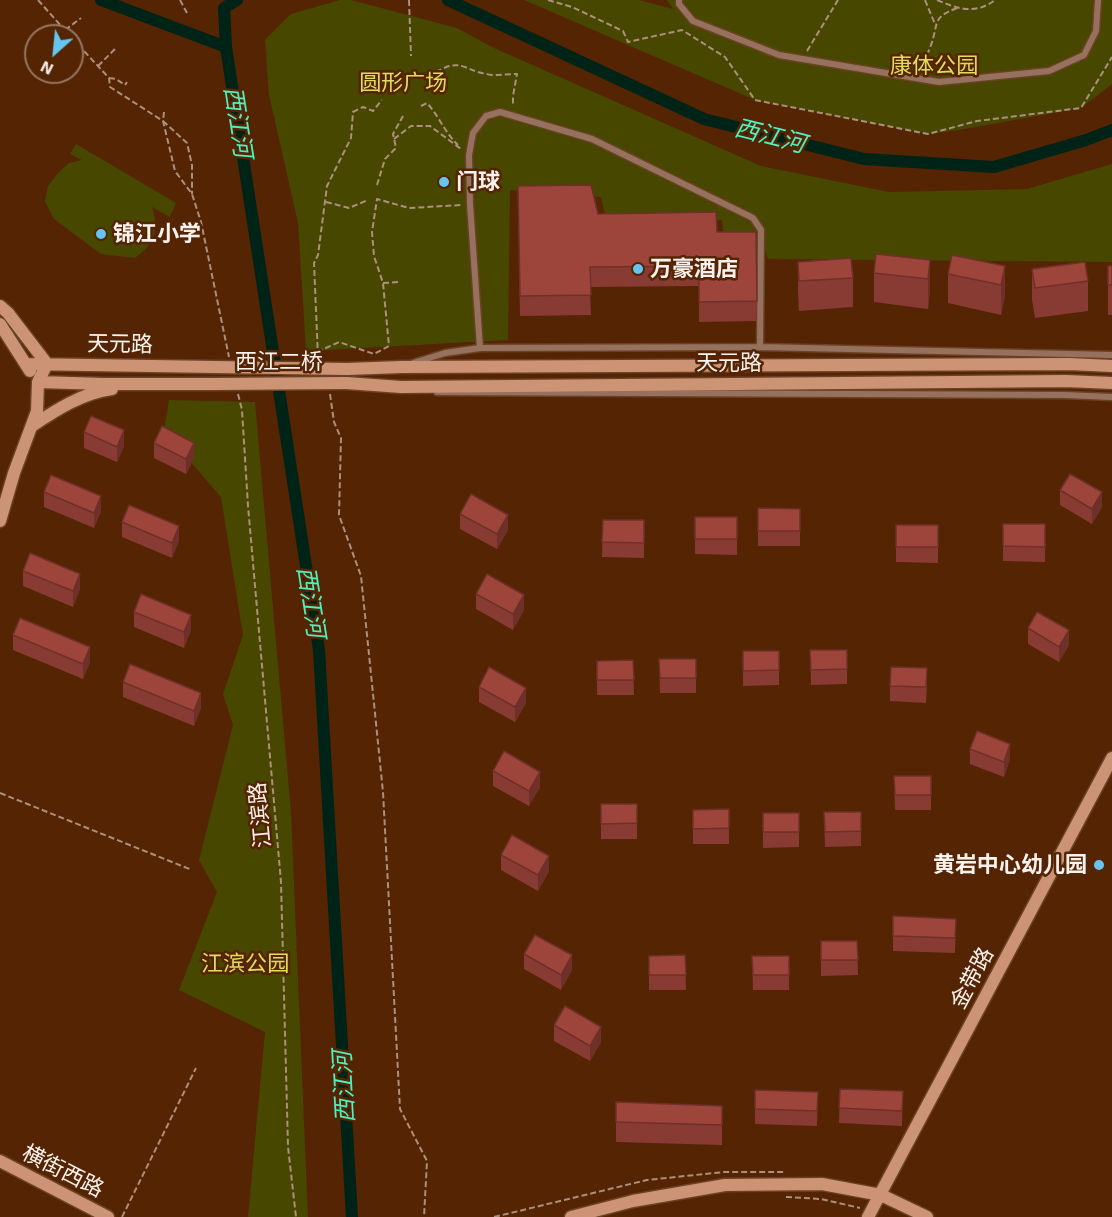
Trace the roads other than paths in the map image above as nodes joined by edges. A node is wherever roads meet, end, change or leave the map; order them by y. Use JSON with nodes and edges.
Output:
{"nodes":[{"id":1,"x":679,"y":0,"type":"edge"},
{"id":2,"x":1098,"y":0,"type":"edge"},
{"id":3,"x":0,"y":306,"type":"edge"},
{"id":4,"x":0,"y":324,"type":"edge"},
{"id":5,"x":760,"y":347,"type":"junction"},
{"id":6,"x":480,"y":348,"type":"junction"},
{"id":7,"x":1112,"y":355,"type":"edge"},
{"id":8,"x":26,"y":364,"type":"junction"},
{"id":9,"x":47,"y":364,"type":"junction"},
{"id":10,"x":1112,"y":366,"type":"edge"},
{"id":11,"x":214,"y":367,"type":"joint"},
{"id":12,"x":401,"y":367,"type":"junction"},
{"id":13,"x":347,"y":369,"type":"joint"},
{"id":14,"x":38,"y":382,"type":"junction"},
{"id":15,"x":150,"y":383,"type":"junction"},
{"id":16,"x":346,"y":383,"type":"joint"},
{"id":17,"x":213,"y":384,"type":"joint"},
{"id":18,"x":1112,"y":384,"type":"edge"},
{"id":19,"x":401,"y":387,"type":"junction"},
{"id":20,"x":1112,"y":397,"type":"edge"},
{"id":21,"x":32,"y":426,"type":"junction"},
{"id":22,"x":0,"y":521,"type":"edge"},
{"id":23,"x":1112,"y":758,"type":"edge"},
{"id":24,"x":0,"y":1161,"type":"edge"},
{"id":25,"x":881,"y":1195,"type":"junction"},
{"id":26,"x":870,"y":1214,"type":"edge"},
{"id":27,"x":108,"y":1217,"type":"edge"},
{"id":28,"x":571,"y":1217,"type":"edge"},
{"id":29,"x":927,"y":1217,"type":"edge"}],
"edges":[{"from":1,"to":2,"type":"lane"},
{"from":3,"to":9,"type":"main road"},
{"from":4,"to":8,"type":"main road"},
{"from":5,"to":6,"type":"lane"},
{"from":5,"to":6,"type":"lane"},
{"from":5,"to":7,"type":"lane"},
{"from":6,"to":12,"type":"lane"},
{"from":8,"to":9,"type":"main road","name":"天元路"},
{"from":8,"to":14,"type":"main road"},
{"from":9,"to":11,"type":"main road","name":"天元路"},
{"from":9,"to":14,"type":"main road"},
{"from":10,"to":12,"type":"main road","name":"天元路"},
{"from":11,"to":13,"type":"main road","name":"西江二桥","bridge":true},
{"from":12,"to":13,"type":"main road","name":"天元路"},
{"from":14,"to":15,"type":"main road","name":"天元路"},
{"from":14,"to":21,"type":"main road"},
{"from":15,"to":17,"type":"main road","name":"天元路"},
{"from":15,"to":21,"type":"main road"},
{"from":16,"to":17,"type":"main road","name":"西江二桥","bridge":true},
{"from":16,"to":19,"type":"main road","name":"天元路"},
{"from":18,"to":19,"type":"main road","name":"天元路"},
{"from":19,"to":20,"type":"lane"},
{"from":21,"to":22,"type":"main road"},
{"from":23,"to":25,"type":"main road","name":"金带路"},
{"from":24,"to":27,"type":"main road","name":"横街西路"},
{"from":25,"to":26,"type":"main road","name":"金带路"},
{"from":25,"to":28,"type":"main road"},
{"from":25,"to":29,"type":"main road"}]}
